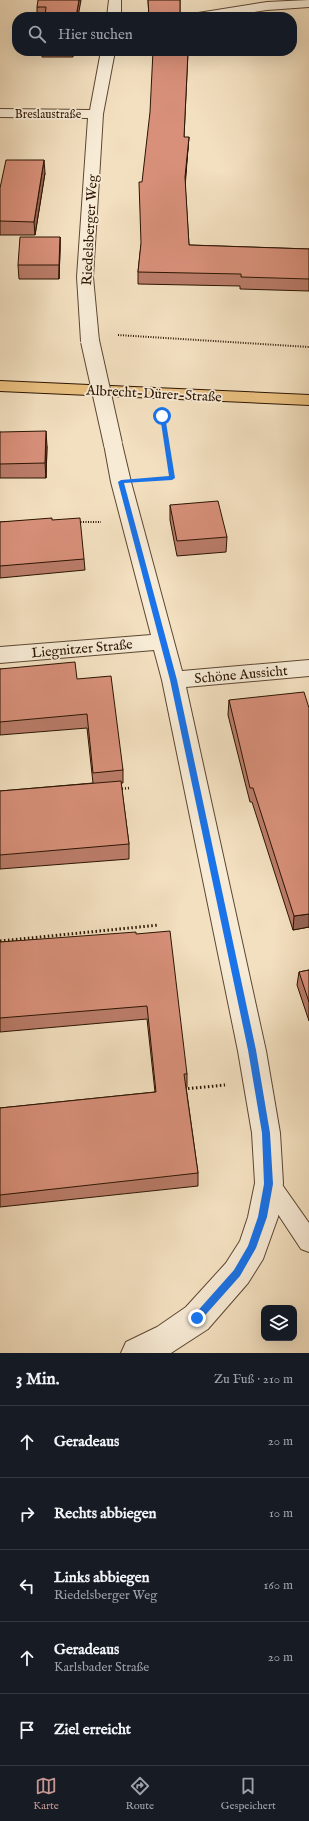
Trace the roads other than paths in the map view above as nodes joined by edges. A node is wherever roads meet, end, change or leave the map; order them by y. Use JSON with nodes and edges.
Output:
{"nodes":[{"id":1,"x":115,"y":0,"type":"edge"},
{"id":2,"x":309,"y":3,"type":"edge"},
{"id":3,"x":114,"y":12,"type":"edge"},
{"id":4,"x":227,"y":12,"type":"edge"},
{"id":5,"x":107,"y":56,"type":"edge"},
{"id":6,"x":0,"y":113,"type":"edge"},
{"id":7,"x":96,"y":114,"type":"junction"},
{"id":8,"x":0,"y":386,"type":"edge"},
{"id":9,"x":309,"y":400,"type":"edge"},
{"id":10,"x":164,"y":642,"type":"junction"},
{"id":11,"x":0,"y":655,"type":"edge"},
{"id":12,"x":309,"y":668,"type":"edge"},
{"id":13,"x":174,"y":680,"type":"junction"},
{"id":14,"x":269,"y":1184,"type":"junction"},
{"id":15,"x":309,"y":1242,"type":"edge"},
{"id":16,"x":137,"y":1353,"type":"edge"}],
"edges":[{"from":1,"to":3,"type":"street"},
{"from":2,"to":4,"type":"street"},
{"from":5,"to":7,"type":"street","name":"Riedelsberger Weg"},
{"from":6,"to":7,"type":"street","name":"Breslaustraße"},
{"from":7,"to":10,"type":"street","name":"Riedelsberger Weg","bridge":true},
{"from":8,"to":9,"type":"main road","name":"Albrecht-Dürer-Straße"},
{"from":10,"to":11,"type":"street","name":"Liegnitzer Straße"},
{"from":10,"to":13,"type":"street","name":"Riedelsberger Weg"},
{"from":12,"to":13,"type":"street","name":"Schöne Aussicht"},
{"from":13,"to":14,"type":"street","name":"Riedelsberger Weg"},
{"from":14,"to":15,"type":"lane"},
{"from":14,"to":16,"type":"street","name":"Riedelsberger Weg"}]}
